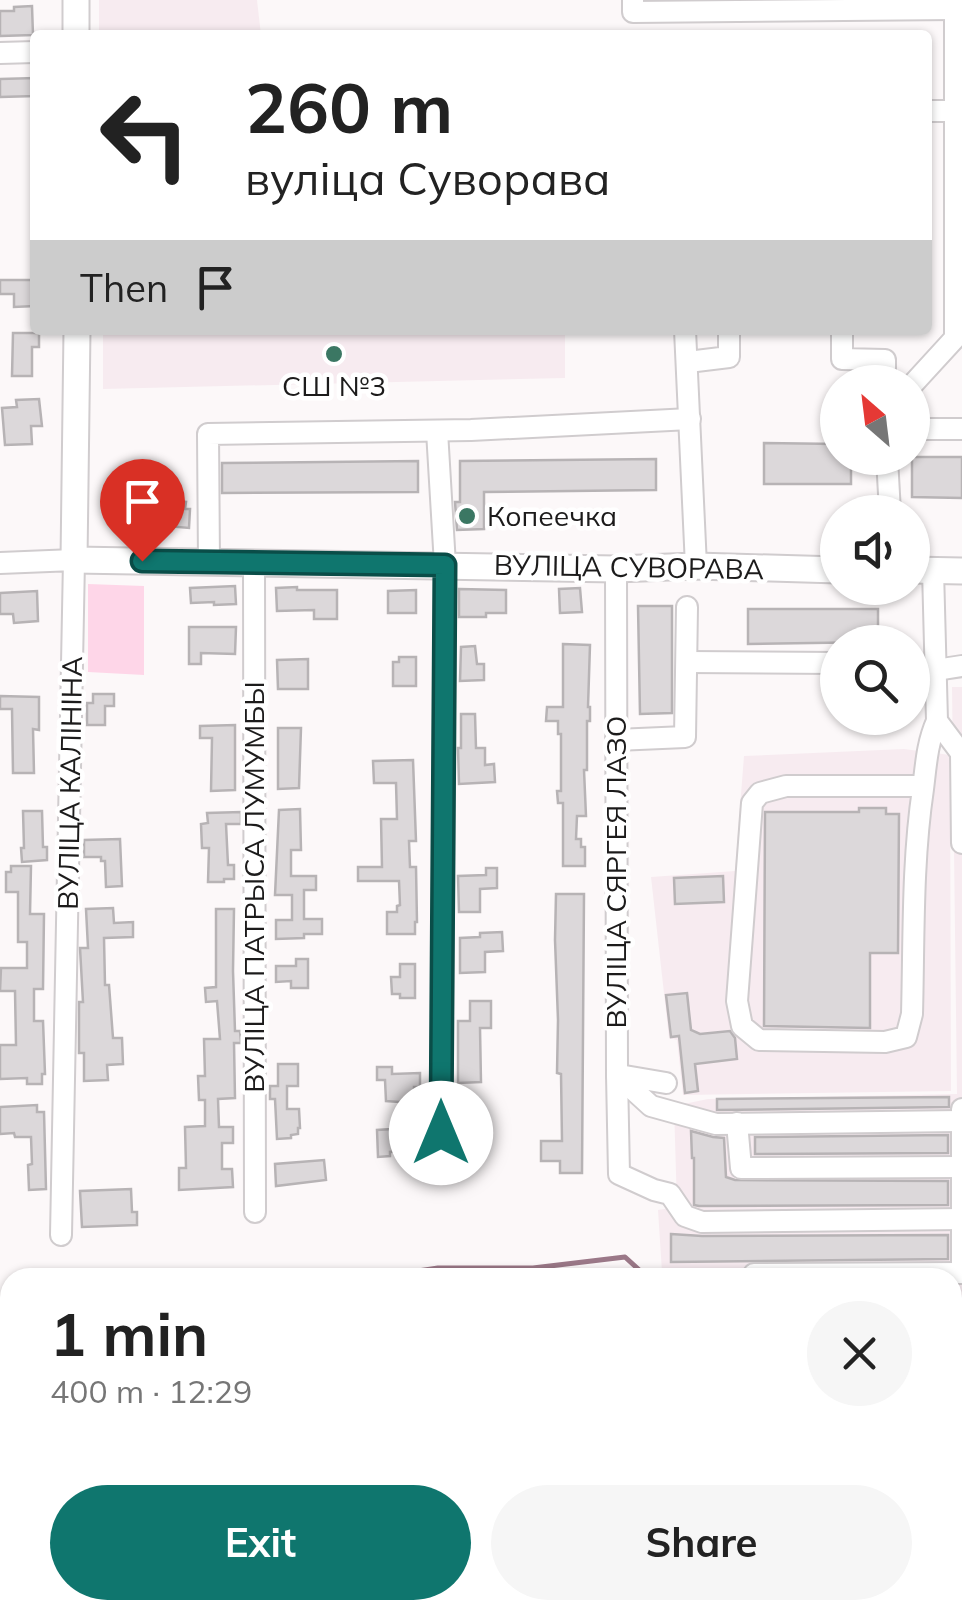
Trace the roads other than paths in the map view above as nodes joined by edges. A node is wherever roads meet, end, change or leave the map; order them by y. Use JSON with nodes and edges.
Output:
{"nodes":[{"id":1,"x":76,"y":0,"type":"edge"},
{"id":2,"x":633,"y":0,"type":"edge"},
{"id":3,"x":955,"y":5,"type":"edge"},
{"id":4,"x":663,"y":12,"type":"junction"},
{"id":5,"x":76,"y":30,"type":"edge"},
{"id":6,"x":664,"y":30,"type":"edge"},
{"id":7,"x":30,"y":52,"type":"edge"},
{"id":8,"x":0,"y":53,"type":"edge"},
{"id":9,"x":955,"y":110,"type":"junction"},
{"id":10,"x":932,"y":111,"type":"edge"},
{"id":11,"x":77,"y":335,"type":"edge"},
{"id":12,"x":685,"y":335,"type":"edge"},
{"id":13,"x":729,"y":335,"type":"edge"},
{"id":14,"x":842,"y":335,"type":"edge"},
{"id":15,"x":938,"y":357,"type":"junction"},
{"id":16,"x":962,"y":358,"type":"edge"},
{"id":17,"x":688,"y":362,"type":"junction"},
{"id":18,"x":885,"y":365,"type":"edge"},
{"id":19,"x":930,"y":366,"type":"edge"},
{"id":20,"x":690,"y":419,"type":"junction"},
{"id":21,"x":930,"y":429,"type":"edge"},
{"id":22,"x":962,"y":429,"type":"edge"},
{"id":23,"x":438,"y":431,"type":"junction"},
{"id":24,"x":74,"y":560,"type":"junction"},
{"id":25,"x":0,"y":562,"type":"edge"},
{"id":26,"x":210,"y":562,"type":"junction"},
{"id":27,"x":254,"y":563,"type":"junction"},
{"id":28,"x":445,"y":565,"type":"junction"},
{"id":29,"x":696,"y":566,"type":"junction"},
{"id":30,"x":616,"y":569,"type":"junction"},
{"id":31,"x":820,"y":569,"type":"edge"},
{"id":32,"x":930,"y":570,"type":"edge"},
{"id":33,"x":962,"y":570,"type":"edge"},
{"id":34,"x":928,"y":605,"type":"edge"},
{"id":35,"x":687,"y":607,"type":"dead end"},
{"id":36,"x":687,"y":662,"type":"junction"},
{"id":37,"x":820,"y":663,"type":"edge"},
{"id":38,"x":962,"y":666,"type":"edge"},
{"id":39,"x":930,"y":670,"type":"edge"},
{"id":40,"x":936,"y":670,"type":"junction"},
{"id":41,"x":937,"y":721,"type":"junction"},
{"id":42,"x":616,"y":740,"type":"junction"},
{"id":43,"x":962,"y":753,"type":"edge"},
{"id":44,"x":923,"y":786,"type":"junction"},
{"id":45,"x":962,"y":843,"type":"edge"},
{"id":46,"x":616,"y":1075,"type":"junction"},
{"id":47,"x":666,"y":1083,"type":"dead end"},
{"id":48,"x":961,"y":1114,"type":"edge"},
{"id":49,"x":737,"y":1123,"type":"junction"},
{"id":50,"x":960,"y":1167,"type":"edge"},
{"id":51,"x":441,"y":1171,"type":"dead end"},
{"id":52,"x":255,"y":1212,"type":"dead end"},
{"id":53,"x":961,"y":1218,"type":"edge"},
{"id":54,"x":61,"y":1235,"type":"dead end"},
{"id":55,"x":962,"y":1268,"type":"edge"}],
"edges":[{"from":1,"to":5,"type":"main road"},
{"from":2,"to":4,"type":"street"},
{"from":3,"to":4,"type":"street"},
{"from":3,"to":9,"type":"street"},
{"from":4,"to":6,"type":"street"},
{"from":7,"to":8,"type":"street"},
{"from":9,"to":10,"type":"street"},
{"from":9,"to":15,"type":"street"},
{"from":11,"to":24,"type":"main road","name":"ВУЛІЦА КАЛІНІНА"},
{"from":12,"to":17,"type":"street"},
{"from":13,"to":17,"type":"street"},
{"from":14,"to":18,"type":"street"},
{"from":15,"to":16,"type":"street"},
{"from":15,"to":19,"type":"street"},
{"from":17,"to":20,"type":"street"},
{"from":20,"to":23,"type":"street"},
{"from":20,"to":29,"type":"street"},
{"from":21,"to":22,"type":"street"},
{"from":23,"to":26,"type":"street"},
{"from":23,"to":28,"type":"street"},
{"from":24,"to":25,"type":"street","name":"ВУЛІЦА СУВОРАВА"},
{"from":24,"to":26,"type":"main road","name":"ВУЛІЦА СУВОРАВА"},
{"from":24,"to":54,"type":"street","name":"ВУЛІЦА КАЛІНІНА"},
{"from":26,"to":27,"type":"main road","name":"ВУЛІЦА СУВОРАВА"},
{"from":27,"to":28,"type":"main road","name":"ВУЛІЦА СУВОРАВА"},
{"from":27,"to":52,"type":"street","name":"ВУЛІЦА ПАТРЫСА ЛУМУМБЫ"},
{"from":28,"to":30,"type":"main road","name":"ВУЛІЦА СУВОРАВА"},
{"from":28,"to":51,"type":"street"},
{"from":29,"to":30,"type":"main road","name":"ВУЛІЦА СУВОРАВА"},
{"from":29,"to":31,"type":"main road","name":"ВУЛІЦА СУВОРАВА"},
{"from":30,"to":42,"type":"street","name":"ВУЛІЦА СЯРГЕЯ ЛАЗО"},
{"from":32,"to":33,"type":"main road"},
{"from":34,"to":40,"type":"street"},
{"from":35,"to":36,"type":"street"},
{"from":36,"to":37,"type":"street"},
{"from":36,"to":42,"type":"street"},
{"from":38,"to":40,"type":"street"},
{"from":39,"to":40,"type":"street"},
{"from":40,"to":41,"type":"street"},
{"from":41,"to":43,"type":"street"},
{"from":41,"to":44,"type":"street"},
{"from":42,"to":46,"type":"street","name":"ВУЛІЦА СЯРГЕЯ ЛАЗО"},
{"from":43,"to":45,"type":"street"},
{"from":44,"to":44,"type":"street"},
{"from":46,"to":47,"type":"street"},
{"from":46,"to":49,"type":"street"},
{"from":46,"to":53,"type":"street","name":"ВУЛІЦА СЯРГЕЯ ЛАЗО"},
{"from":48,"to":49,"type":"street"},
{"from":48,"to":50,"type":"street"},
{"from":49,"to":50,"type":"street"},
{"from":50,"to":53,"type":"street"},
{"from":53,"to":55,"type":"street"}]}
